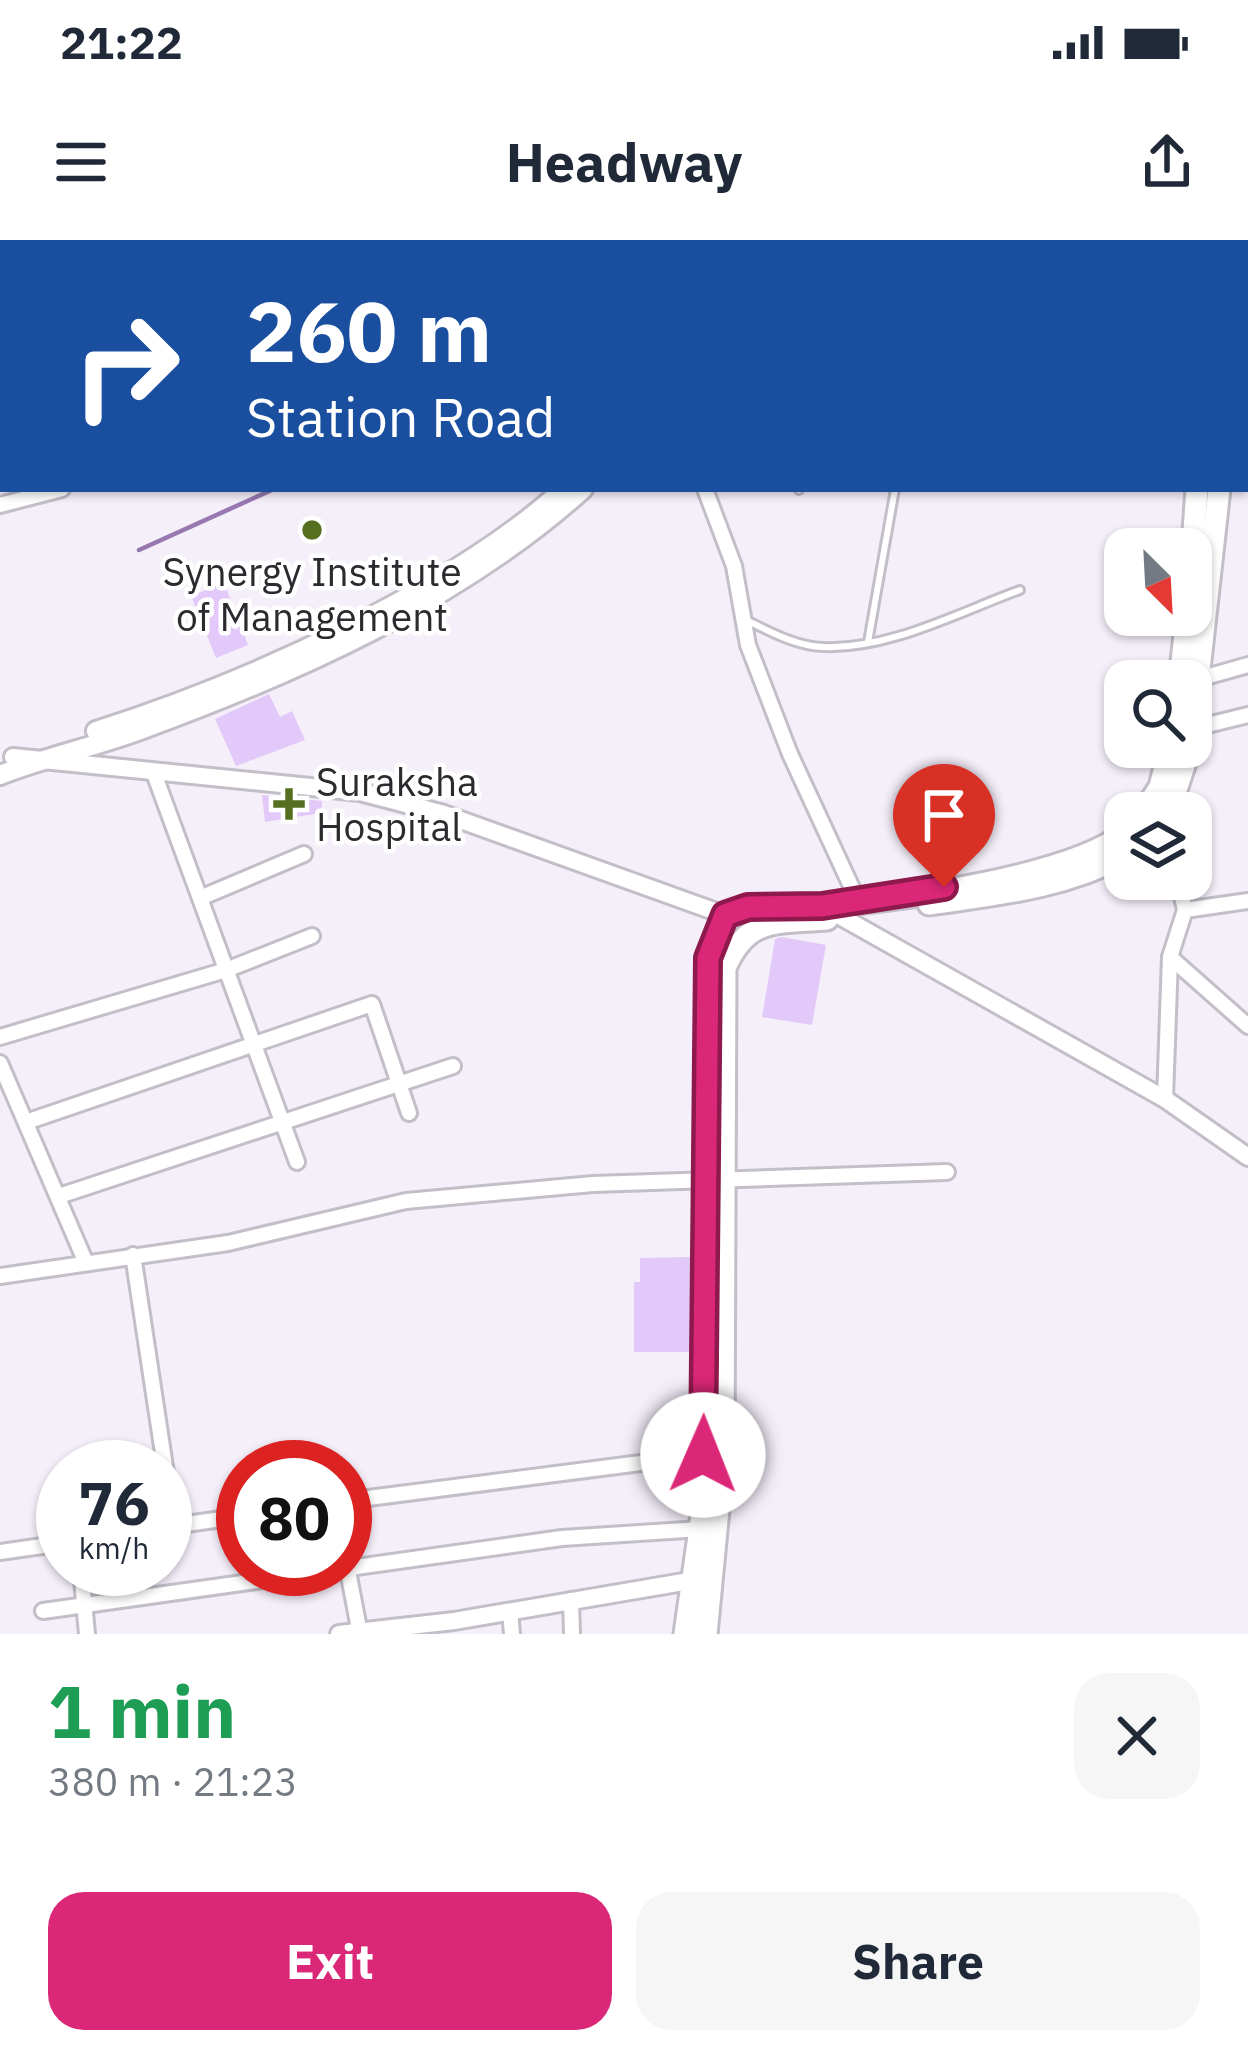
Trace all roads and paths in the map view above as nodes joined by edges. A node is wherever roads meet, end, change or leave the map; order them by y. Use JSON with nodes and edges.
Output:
{"nodes":[{"id":1,"x":51,"y":492,"type":"edge"},
{"id":2,"x":562,"y":492,"type":"edge"},
{"id":3,"x":579,"y":492,"type":"edge"},
{"id":4,"x":706,"y":492,"type":"edge"},
{"id":5,"x":895,"y":492,"type":"edge"},
{"id":6,"x":1197,"y":492,"type":"edge"},
{"id":7,"x":1219,"y":492,"type":"edge"},
{"id":8,"x":0,"y":506,"type":"edge"},
{"id":9,"x":534,"y":525,"type":"junction"},
{"id":10,"x":1194,"y":528,"type":"edge"},
{"id":11,"x":1020,"y":590,"type":"dead end"},
{"id":12,"x":742,"y":618,"type":"junction"},
{"id":13,"x":868,"y":642,"type":"junction"},
{"id":14,"x":1194,"y":660,"type":"edge"},
{"id":15,"x":1248,"y":665,"type":"edge"},
{"id":16,"x":1212,"y":674,"type":"edge"},
{"id":17,"x":1248,"y":716,"type":"edge"},
{"id":18,"x":1212,"y":730,"type":"edge"},
{"id":19,"x":15,"y":761,"type":"edge"},
{"id":20,"x":0,"y":775,"type":"edge"},
{"id":21,"x":155,"y":776,"type":"junction"},
{"id":22,"x":1104,"y":846,"type":"edge"},
{"id":23,"x":304,"y":854,"type":"dead end"},
{"id":24,"x":1104,"y":866,"type":"edge"},
{"id":25,"x":200,"y":898,"type":"junction"},
{"id":26,"x":1183,"y":900,"type":"edge"},
{"id":27,"x":1248,"y":901,"type":"edge"},
{"id":28,"x":840,"y":908,"type":"junction"},
{"id":29,"x":1185,"y":910,"type":"junction"},
{"id":30,"x":725,"y":915,"type":"junction"},
{"id":31,"x":312,"y":936,"type":"dead end"},
{"id":32,"x":1170,"y":957,"type":"junction"},
{"id":33,"x":226,"y":970,"type":"junction"},
{"id":34,"x":1248,"y":1026,"type":"edge"},
{"id":35,"x":0,"y":1037,"type":"edge"},
{"id":36,"x":255,"y":1048,"type":"junction"},
{"id":37,"x":0,"y":1063,"type":"edge"},
{"id":38,"x":453,"y":1066,"type":"dead end"},
{"id":39,"x":5,"y":1080,"type":"edge"},
{"id":40,"x":400,"y":1084,"type":"junction"},
{"id":41,"x":1165,"y":1099,"type":"junction"},
{"id":42,"x":410,"y":1113,"type":"dead end"},
{"id":43,"x":29,"y":1121,"type":"junction"},
{"id":44,"x":283,"y":1126,"type":"junction"},
{"id":45,"x":1248,"y":1157,"type":"edge"},
{"id":46,"x":297,"y":1162,"type":"dead end"},
{"id":47,"x":946,"y":1172,"type":"dead end"},
{"id":48,"x":714,"y":1181,"type":"junction"},
{"id":49,"x":59,"y":1196,"type":"junction"},
{"id":50,"x":134,"y":1255,"type":"junction"},
{"id":51,"x":86,"y":1263,"type":"junction"},
{"id":52,"x":0,"y":1276,"type":"edge"},
{"id":53,"x":158,"y":1440,"type":"edge"},
{"id":54,"x":703,"y":1455,"type":"junction"},
{"id":55,"x":372,"y":1498,"type":"edge"},
{"id":56,"x":700,"y":1529,"type":"junction"},
{"id":57,"x":36,"y":1547,"type":"edge"},
{"id":58,"x":0,"y":1552,"type":"edge"},
{"id":59,"x":372,"y":1560,"type":"edge"},
{"id":60,"x":704,"y":1579,"type":"junction"},
{"id":61,"x":216,"y":1585,"type":"edge"},
{"id":62,"x":83,"y":1596,"type":"edge"},
{"id":63,"x":353,"y":1596,"type":"edge"},
{"id":64,"x":572,"y":1600,"type":"junction"},
{"id":65,"x":84,"y":1607,"type":"junction"},
{"id":66,"x":43,"y":1611,"type":"dead end"},
{"id":67,"x":510,"y":1611,"type":"junction"},
{"id":68,"x":455,"y":1628,"type":"edge"},
{"id":69,"x":360,"y":1633,"type":"edge"},
{"id":70,"x":87,"y":1634,"type":"edge"},
{"id":71,"x":339,"y":1634,"type":"edge"},
{"id":72,"x":512,"y":1634,"type":"edge"},
{"id":73,"x":572,"y":1634,"type":"edge"},
{"id":74,"x":685,"y":1634,"type":"edge"},
{"id":75,"x":706,"y":1634,"type":"edge"}],
"edges":[{"from":1,"to":8,"type":"street"},
{"from":2,"to":9,"type":"main road"},
{"from":3,"to":9,"type":"main road"},
{"from":4,"to":12,"type":"street"},
{"from":5,"to":13,"type":"lane"},
{"from":6,"to":10,"type":"highway"},
{"from":7,"to":14,"type":"highway"},
{"from":9,"to":19,"type":"main road"},
{"from":11,"to":13,"type":"lane"},
{"from":12,"to":13,"type":"lane"},
{"from":12,"to":28,"type":"street"},
{"from":15,"to":16,"type":"street"},
{"from":17,"to":18,"type":"street"},
{"from":19,"to":20,"type":"main road"},
{"from":19,"to":21,"type":"street"},
{"from":21,"to":25,"type":"street"},
{"from":21,"to":30,"type":"street"},
{"from":22,"to":28,"type":"highway"},
{"from":23,"to":25,"type":"street"},
{"from":24,"to":28,"type":"highway"},
{"from":25,"to":33,"type":"street"},
{"from":26,"to":29,"type":"street"},
{"from":27,"to":29,"type":"street"},
{"from":28,"to":30,"type":"highway"},
{"from":28,"to":41,"type":"street"},
{"from":28,"to":48,"type":"highway"},
{"from":29,"to":32,"type":"street"},
{"from":30,"to":48,"type":"highway"},
{"from":31,"to":33,"type":"street"},
{"from":32,"to":34,"type":"street"},
{"from":32,"to":41,"type":"street"},
{"from":33,"to":35,"type":"street"},
{"from":33,"to":36,"type":"street"},
{"from":36,"to":40,"type":"street"},
{"from":36,"to":43,"type":"street"},
{"from":36,"to":44,"type":"street"},
{"from":37,"to":39,"type":"street"},
{"from":38,"to":40,"type":"street"},
{"from":39,"to":43,"type":"street"},
{"from":40,"to":42,"type":"street"},
{"from":40,"to":44,"type":"street"},
{"from":41,"to":45,"type":"street"},
{"from":43,"to":49,"type":"street"},
{"from":44,"to":46,"type":"street"},
{"from":44,"to":49,"type":"street"},
{"from":47,"to":48,"type":"street"},
{"from":48,"to":50,"type":"street"},
{"from":48,"to":54,"type":"highway"},
{"from":48,"to":60,"type":"highway"},
{"from":49,"to":51,"type":"street"},
{"from":50,"to":51,"type":"street"},
{"from":50,"to":53,"type":"street"},
{"from":51,"to":52,"type":"street"},
{"from":54,"to":55,"type":"street"},
{"from":54,"to":56,"type":"highway"},
{"from":56,"to":59,"type":"street"},
{"from":56,"to":60,"type":"highway"},
{"from":57,"to":58,"type":"street"},
{"from":60,"to":64,"type":"street"},
{"from":60,"to":74,"type":"highway"},
{"from":60,"to":75,"type":"highway"},
{"from":61,"to":65,"type":"street"},
{"from":62,"to":65,"type":"street"},
{"from":63,"to":69,"type":"street"},
{"from":64,"to":67,"type":"street"},
{"from":64,"to":73,"type":"street"},
{"from":65,"to":66,"type":"street"},
{"from":65,"to":70,"type":"street"},
{"from":67,"to":68,"type":"street"},
{"from":67,"to":72,"type":"street"},
{"from":68,"to":69,"type":"street"},
{"from":69,"to":71,"type":"street"}]}
